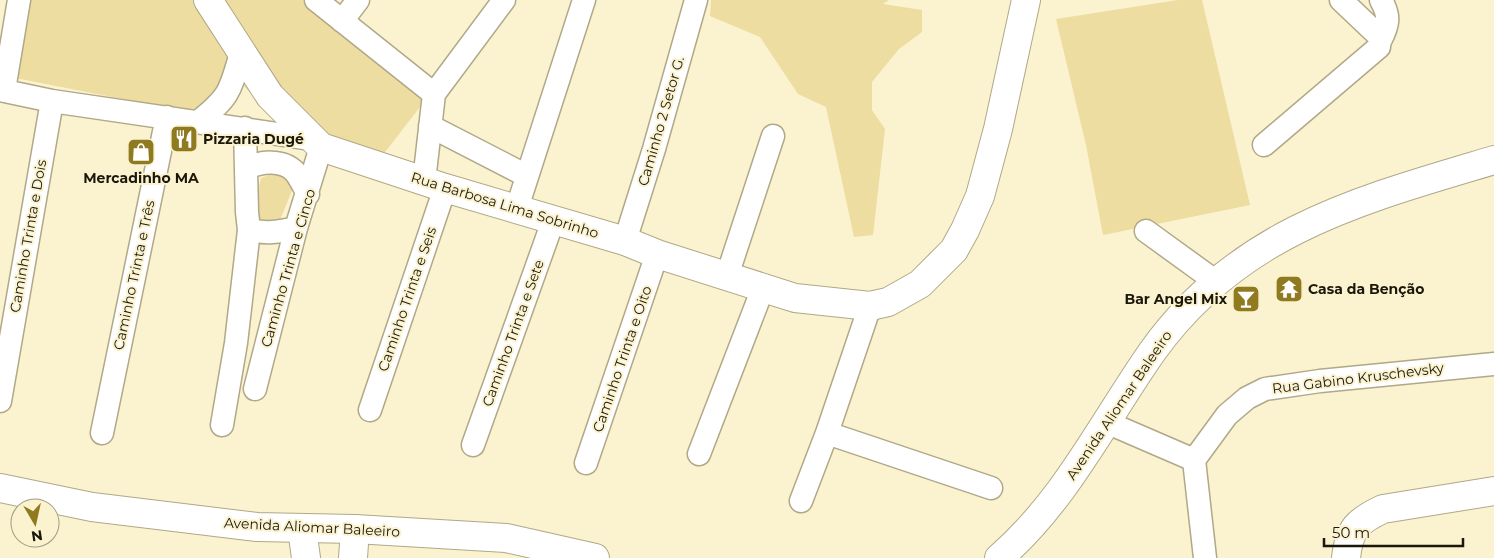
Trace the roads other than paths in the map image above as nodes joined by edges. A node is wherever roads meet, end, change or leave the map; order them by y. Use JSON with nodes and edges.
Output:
{"nodes":[{"id":1,"x":19,"y":0,"type":"edge"},
{"id":2,"x":208,"y":0,"type":"edge"},
{"id":3,"x":316,"y":0,"type":"edge"},
{"id":4,"x":358,"y":0,"type":"edge"},
{"id":5,"x":504,"y":0,"type":"edge"},
{"id":6,"x":584,"y":0,"type":"edge"},
{"id":7,"x":696,"y":0,"type":"edge"},
{"id":8,"x":1026,"y":0,"type":"edge"},
{"id":9,"x":1340,"y":0,"type":"edge"},
{"id":10,"x":1381,"y":0,"type":"edge"},
{"id":11,"x":342,"y":21,"type":"junction"},
{"id":12,"x":1380,"y":41,"type":"junction"},
{"id":13,"x":240,"y":53,"type":"junction"},
{"id":14,"x":2,"y":90,"type":"edge"},
{"id":15,"x":434,"y":94,"type":"junction"},
{"id":16,"x":52,"y":101,"type":"junction"},
{"id":17,"x":167,"y":117,"type":"junction"},
{"id":18,"x":198,"y":122,"type":"junction"},
{"id":19,"x":430,"y":126,"type":"junction"},
{"id":20,"x":245,"y":128,"type":"junction"},
{"id":21,"x":773,"y":136,"type":"dead end"},
{"id":22,"x":316,"y":143,"type":"junction"},
{"id":23,"x":1264,"y":145,"type":"dead end"},
{"id":24,"x":1494,"y":160,"type":"edge"},
{"id":25,"x":246,"y":169,"type":"junction"},
{"id":26,"x":527,"y":176,"type":"junction"},
{"id":27,"x":434,"y":185,"type":"junction"},
{"id":28,"x":308,"y":194,"type":"junction"},
{"id":29,"x":517,"y":208,"type":"junction"},
{"id":30,"x":554,"y":221,"type":"junction"},
{"id":31,"x":296,"y":228,"type":"junction"},
{"id":32,"x":249,"y":230,"type":"junction"},
{"id":33,"x":1146,"y":231,"type":"dead end"},
{"id":34,"x":625,"y":241,"type":"junction"},
{"id":35,"x":657,"y":254,"type":"junction"},
{"id":36,"x":727,"y":276,"type":"junction"},
{"id":37,"x":1216,"y":281,"type":"junction"},
{"id":38,"x":762,"y":288,"type":"junction"},
{"id":39,"x":870,"y":306,"type":"junction"},
{"id":40,"x":1494,"y":364,"type":"edge"},
{"id":41,"x":255,"y":389,"type":"dead end"},
{"id":42,"x":0,"y":401,"type":"edge"},
{"id":43,"x":370,"y":410,"type":"dead end"},
{"id":44,"x":1106,"y":422,"type":"junction"},
{"id":45,"x":222,"y":425,"type":"dead end"},
{"id":46,"x":102,"y":433,"type":"dead end"},
{"id":47,"x":827,"y":433,"type":"junction"},
{"id":48,"x":473,"y":445,"type":"dead end"},
{"id":49,"x":699,"y":454,"type":"dead end"},
{"id":50,"x":1194,"y":460,"type":"junction"},
{"id":51,"x":586,"y":464,"type":"dead end"},
{"id":52,"x":0,"y":488,"type":"edge"},
{"id":53,"x":991,"y":488,"type":"dead end"},
{"id":54,"x":1494,"y":492,"type":"edge"},
{"id":55,"x":801,"y":501,"type":"dead end"},
{"id":56,"x":302,"y":529,"type":"junction"},
{"id":57,"x":355,"y":529,"type":"junction"},
{"id":58,"x":306,"y":558,"type":"edge"},
{"id":59,"x":353,"y":558,"type":"edge"},
{"id":60,"x":595,"y":558,"type":"edge"},
{"id":61,"x":999,"y":558,"type":"edge"},
{"id":62,"x":1205,"y":558,"type":"edge"},
{"id":63,"x":1346,"y":558,"type":"edge"}],
"edges":[{"from":1,"to":14,"type":"street"},
{"from":2,"to":13,"type":"street","name":"Rua Barbosa Lima Sobrinho"},
{"from":3,"to":11,"type":"street"},
{"from":4,"to":11,"type":"street"},
{"from":5,"to":15,"type":"street"},
{"from":6,"to":26,"type":"street"},
{"from":7,"to":34,"type":"street","name":"Caminho 2 Setor G."},
{"from":8,"to":39,"type":"street"},
{"from":9,"to":12,"type":"street"},
{"from":10,"to":12,"type":"street"},
{"from":11,"to":15,"type":"street"},
{"from":12,"to":23,"type":"street"},
{"from":13,"to":18,"type":"street"},
{"from":13,"to":22,"type":"street","name":"Rua Barbosa Lima Sobrinho"},
{"from":14,"to":16,"type":"street"},
{"from":15,"to":19,"type":"street","name":"Caminho Trinta e Seis"},
{"from":16,"to":17,"type":"street"},
{"from":16,"to":42,"type":"street","name":"Caminho Trinta e Dois"},
{"from":17,"to":18,"type":"street"},
{"from":17,"to":46,"type":"street","name":"Caminho Trinta e Três"},
{"from":18,"to":20,"type":"street"},
{"from":19,"to":26,"type":"street"},
{"from":19,"to":27,"type":"street","name":"Caminho Trinta e Seis"},
{"from":20,"to":22,"type":"street"},
{"from":20,"to":25,"type":"street"},
{"from":21,"to":36,"type":"street"},
{"from":22,"to":27,"type":"street","name":"Rua Barbosa Lima Sobrinho"},
{"from":22,"to":28,"type":"street","name":"Caminho Trinta e Cinco"},
{"from":24,"to":37,"type":"street","name":"Avenida Aliomar Baleeiro"},
{"from":25,"to":28,"type":"street"},
{"from":25,"to":32,"type":"street"},
{"from":26,"to":29,"type":"street"},
{"from":27,"to":29,"type":"street","name":"Rua Barbosa Lima Sobrinho"},
{"from":27,"to":43,"type":"street","name":"Caminho Trinta e Seis"},
{"from":28,"to":31,"type":"street","name":"Caminho Trinta e Cinco"},
{"from":29,"to":30,"type":"street","name":"Rua Barbosa Lima Sobrinho"},
{"from":30,"to":34,"type":"street","name":"Rua Barbosa Lima Sobrinho"},
{"from":30,"to":48,"type":"street","name":"Caminho Trinta e Sete"},
{"from":31,"to":32,"type":"street"},
{"from":31,"to":41,"type":"street","name":"Caminho Trinta e Cinco"},
{"from":32,"to":45,"type":"street"},
{"from":33,"to":37,"type":"street"},
{"from":34,"to":35,"type":"street","name":"Rua Barbosa Lima Sobrinho"},
{"from":35,"to":36,"type":"street","name":"Rua Barbosa Lima Sobrinho"},
{"from":35,"to":51,"type":"street","name":"Caminho Trinta e Oito"},
{"from":36,"to":38,"type":"street","name":"Rua Barbosa Lima Sobrinho"},
{"from":37,"to":44,"type":"street","name":"Avenida Aliomar Baleeiro"},
{"from":38,"to":39,"type":"street","name":"Rua Barbosa Lima Sobrinho"},
{"from":38,"to":49,"type":"street"},
{"from":39,"to":47,"type":"street"},
{"from":40,"to":50,"type":"street","name":"Rua Gabino Kruschevsky"},
{"from":44,"to":50,"type":"street"},
{"from":44,"to":61,"type":"street","name":"Avenida Aliomar Baleeiro"},
{"from":47,"to":53,"type":"street"},
{"from":47,"to":55,"type":"street"},
{"from":50,"to":62,"type":"street"},
{"from":52,"to":56,"type":"street","name":"Avenida Aliomar Baleeiro"},
{"from":54,"to":63,"type":"street"},
{"from":56,"to":57,"type":"street","name":"Avenida Aliomar Baleeiro"},
{"from":56,"to":58,"type":"street"},
{"from":57,"to":59,"type":"street"},
{"from":57,"to":60,"type":"street","name":"Avenida Aliomar Baleeiro"}]}
